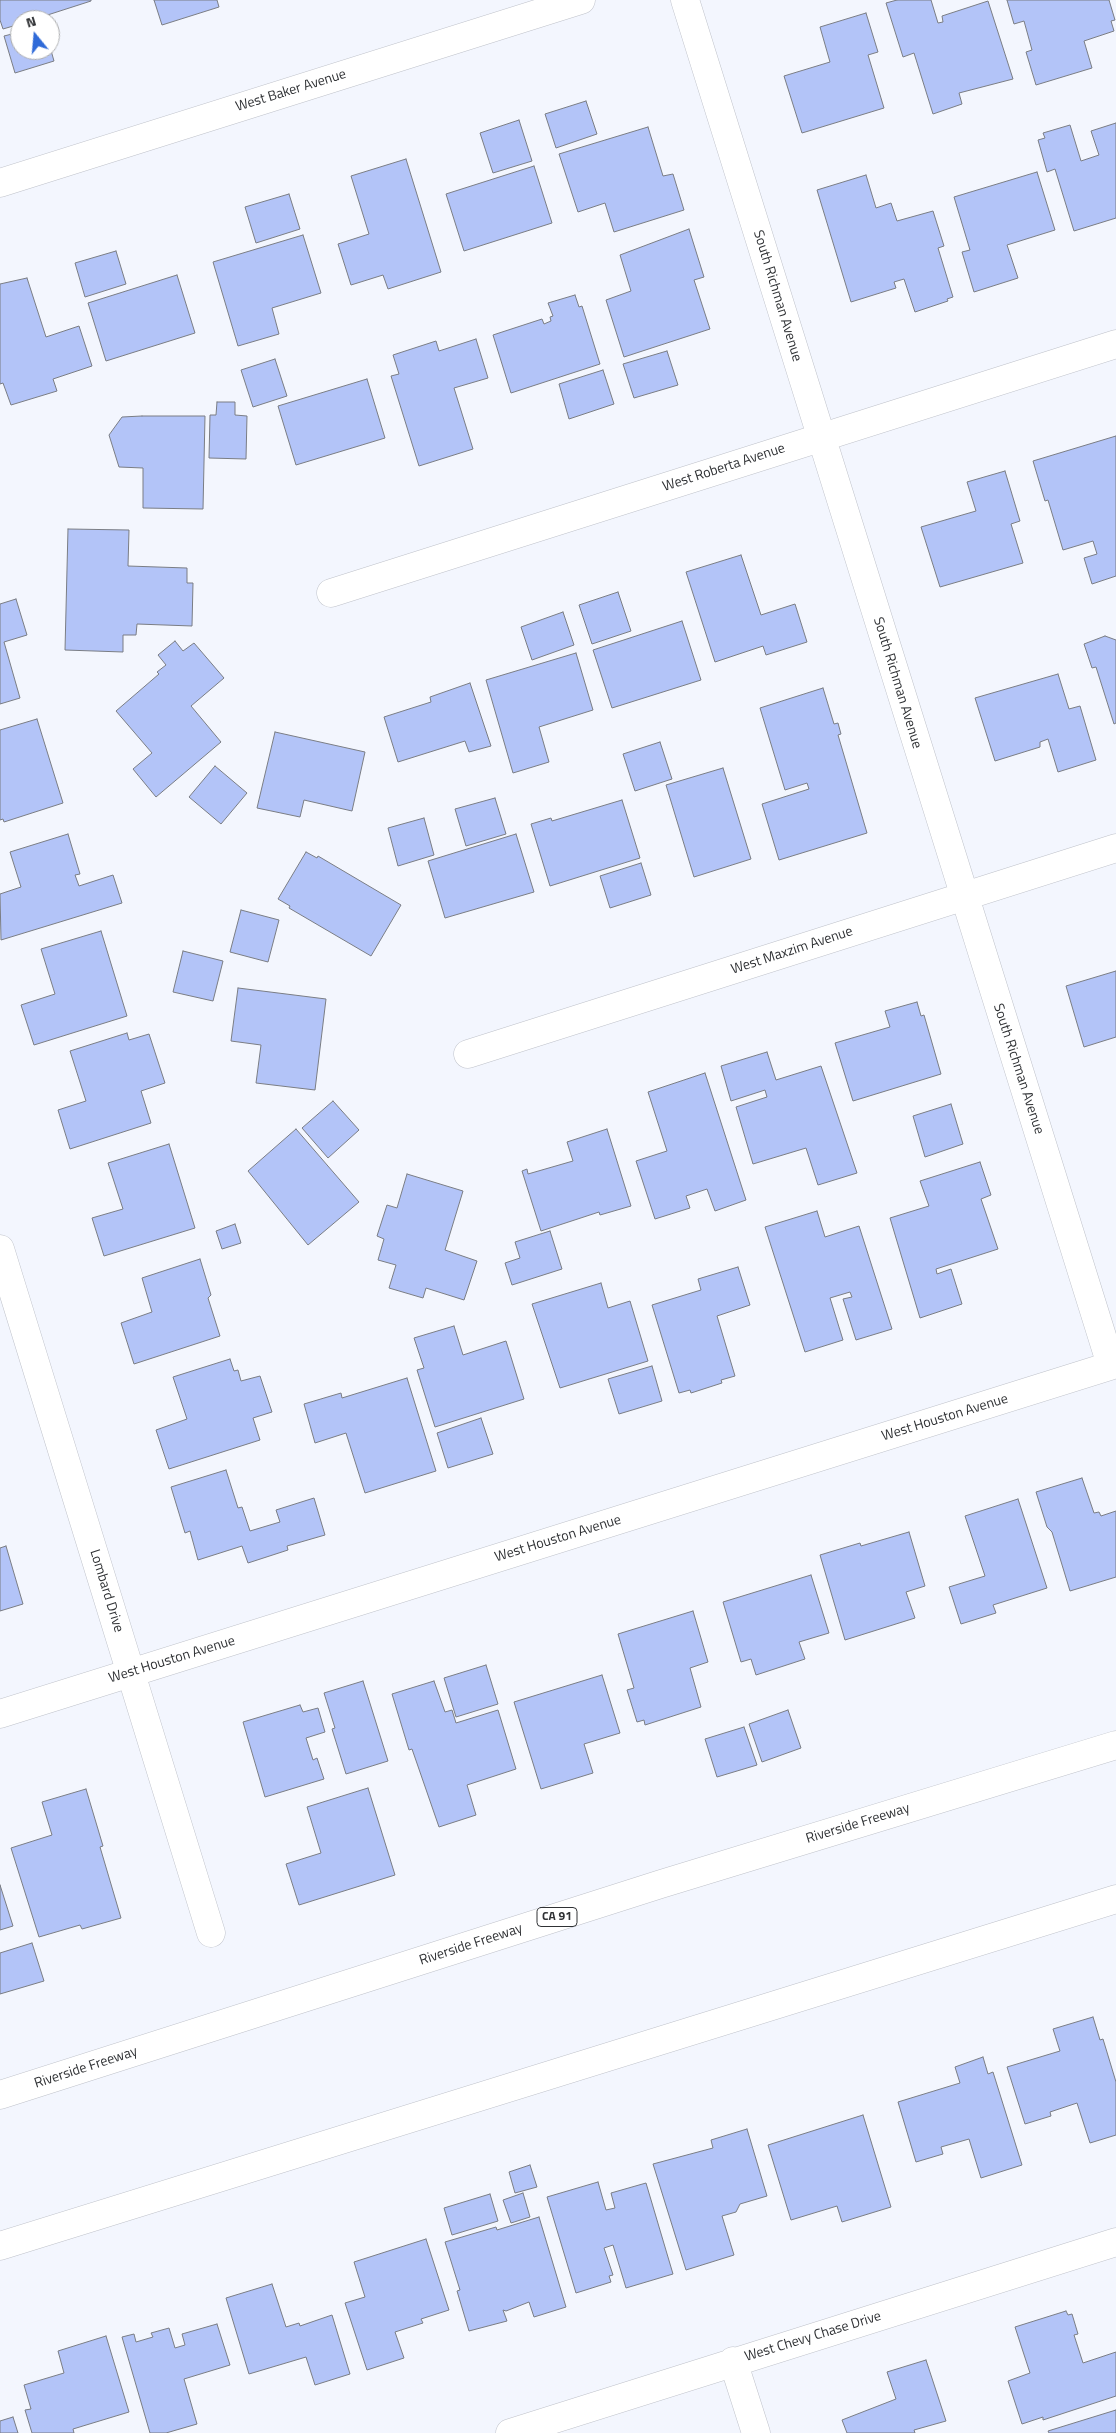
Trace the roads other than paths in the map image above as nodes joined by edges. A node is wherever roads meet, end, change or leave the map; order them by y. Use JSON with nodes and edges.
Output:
{"nodes":[{"id":1,"x":581,"y":0,"type":"edge"},
{"id":2,"x":684,"y":0,"type":"edge"},
{"id":3,"x":0,"y":183,"type":"edge"},
{"id":4,"x":1116,"y":344,"type":"edge"},
{"id":5,"x":821,"y":437,"type":"junction"},
{"id":6,"x":331,"y":593,"type":"dead end"},
{"id":7,"x":1116,"y":848,"type":"edge"},
{"id":8,"x":963,"y":896,"type":"junction"},
{"id":9,"x":468,"y":1054,"type":"dead end"},
{"id":10,"x":0,"y":1249,"type":"edge"},
{"id":11,"x":1114,"y":1364,"type":"edge"},
{"id":12,"x":130,"y":1673,"type":"junction"},
{"id":13,"x":0,"y":1714,"type":"edge"},
{"id":14,"x":1116,"y":1745,"type":"edge"},
{"id":15,"x":1116,"y":1899,"type":"edge"},
{"id":16,"x":212,"y":1934,"type":"dead end"},
{"id":17,"x":0,"y":2095,"type":"edge"},
{"id":18,"x":1116,"y":2242,"type":"edge"},
{"id":19,"x":0,"y":2246,"type":"edge"},
{"id":20,"x":734,"y":2361,"type":"junction"},
{"id":21,"x":510,"y":2433,"type":"edge"},
{"id":22,"x":756,"y":2433,"type":"edge"}],
"edges":[{"from":1,"to":3,"type":"main road","name":"West Baker Avenue"},
{"from":2,"to":5,"type":"main road","name":"South Richman Avenue"},
{"from":4,"to":5,"type":"main road","name":"West Roberta Avenue"},
{"from":5,"to":6,"type":"main road","name":"West Roberta Avenue"},
{"from":5,"to":8,"type":"main road","name":"South Richman Avenue"},
{"from":7,"to":8,"type":"main road","name":"West Maxzim Avenue"},
{"from":8,"to":9,"type":"main road","name":"West Maxzim Avenue"},
{"from":8,"to":11,"type":"main road","name":"South Richman Avenue"},
{"from":10,"to":12,"type":"main road","name":"Lombard Drive"},
{"from":11,"to":12,"type":"main road","name":"West Houston Avenue"},
{"from":12,"to":13,"type":"main road","name":"West Houston Avenue"},
{"from":12,"to":16,"type":"main road","name":"Lombard Drive"},
{"from":14,"to":17,"type":"main road","name":"Riverside Freeway","number":"CA 91"},
{"from":15,"to":19,"type":"main road"},
{"from":18,"to":20,"type":"main road","name":"West Chevy Chase Drive"},
{"from":20,"to":21,"type":"main road","name":"West Chevy Chase Drive"},
{"from":20,"to":22,"type":"main road"}]}
